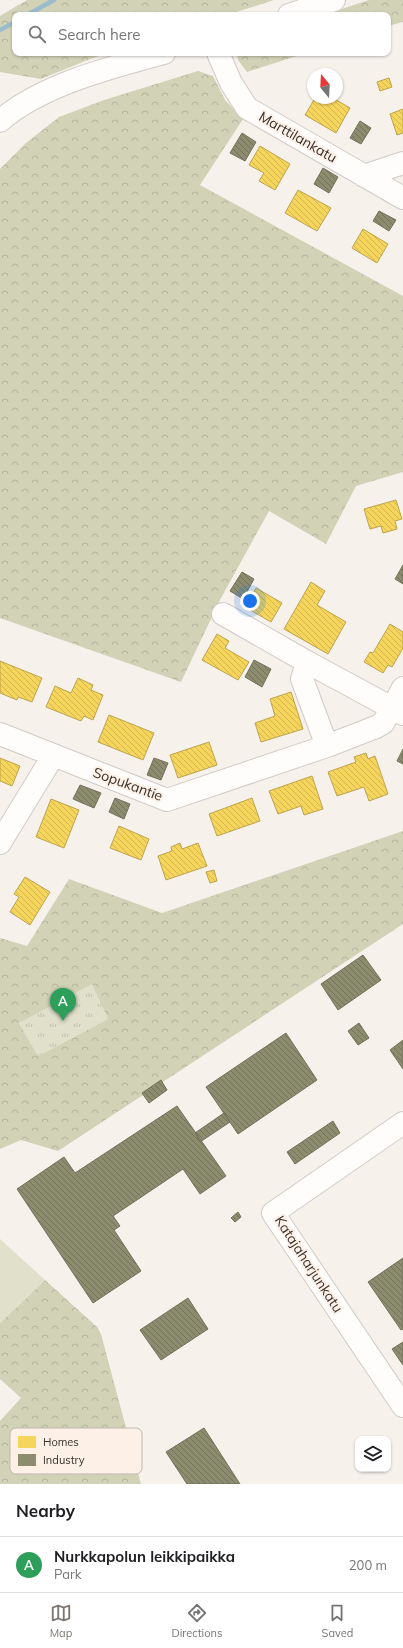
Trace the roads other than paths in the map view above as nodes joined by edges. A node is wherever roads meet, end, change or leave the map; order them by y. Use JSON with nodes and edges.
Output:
{"nodes":[{"id":1,"x":334,"y":0,"type":"edge"},
{"id":2,"x":298,"y":12,"type":"edge"},
{"id":3,"x":153,"y":56,"type":"edge"},
{"id":4,"x":219,"y":56,"type":"edge"},
{"id":5,"x":3,"y":111,"type":"edge"},
{"id":6,"x":403,"y":163,"type":"edge"},
{"id":7,"x":364,"y":176,"type":"junction"},
{"id":8,"x":403,"y":198,"type":"edge"},
{"id":9,"x":223,"y":614,"type":"dead end"},
{"id":10,"x":307,"y":662,"type":"junction"},
{"id":11,"x":403,"y":688,"type":"edge"},
{"id":12,"x":397,"y":711,"type":"edge"},
{"id":13,"x":0,"y":734,"type":"edge"},
{"id":14,"x":326,"y":746,"type":"junction"},
{"id":15,"x":53,"y":756,"type":"junction"},
{"id":16,"x":0,"y":842,"type":"edge"},
{"id":17,"x":403,"y":1123,"type":"edge"},
{"id":18,"x":403,"y":1406,"type":"edge"}],
"edges":[{"from":1,"to":2,"type":"street"},
{"from":3,"to":5,"type":"street"},
{"from":4,"to":7,"type":"street","name":"Marttilankatu"},
{"from":6,"to":7,"type":"street"},
{"from":7,"to":8,"type":"street","name":"Marttilankatu"},
{"from":9,"to":10,"type":"street"},
{"from":10,"to":12,"type":"street"},
{"from":10,"to":14,"type":"street"},
{"from":11,"to":12,"type":"street","name":"Sopukantie"},
{"from":12,"to":14,"type":"street","name":"Sopukantie"},
{"from":13,"to":15,"type":"street","name":"Sopukantie"},
{"from":14,"to":15,"type":"street","name":"Sopukantie"},
{"from":15,"to":16,"type":"street"},
{"from":17,"to":18,"type":"street","name":"Katajaharjunkatu"}]}
